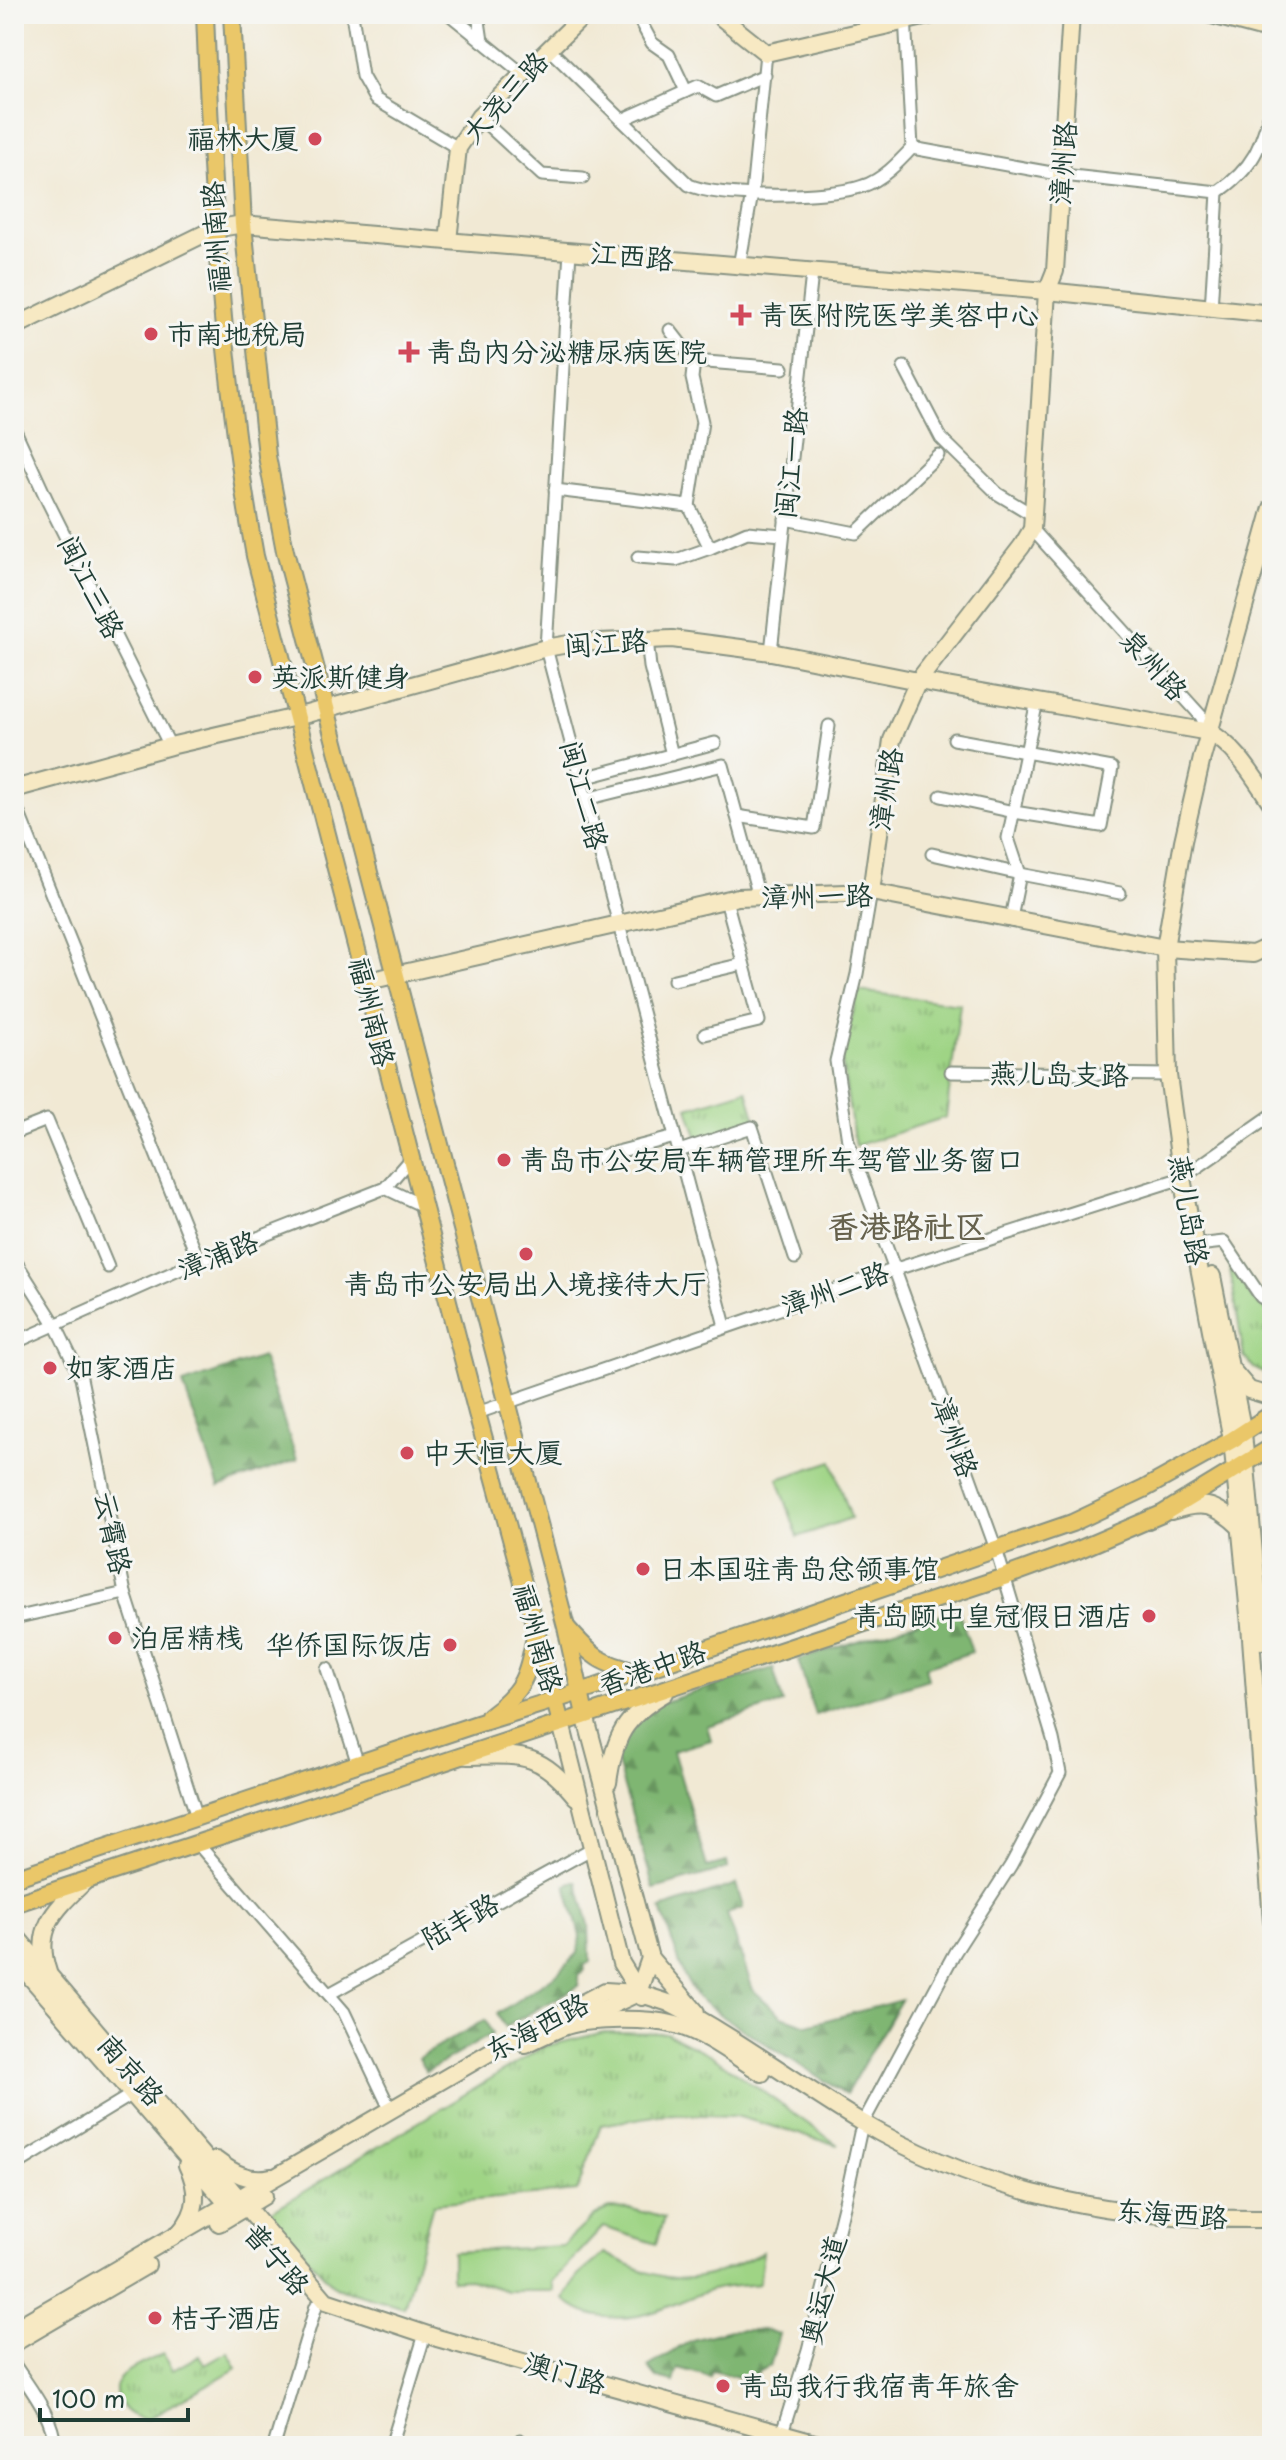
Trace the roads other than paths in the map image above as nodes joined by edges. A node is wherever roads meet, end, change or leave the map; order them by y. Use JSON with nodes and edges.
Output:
{"nodes":[{"id":1,"x":205,"y":14,"type":"edge"},
{"id":2,"x":232,"y":14,"type":"edge"},
{"id":3,"x":352,"y":14,"type":"edge"},
{"id":4,"x":449,"y":14,"type":"edge"},
{"id":5,"x":478,"y":14,"type":"edge"},
{"id":6,"x":585,"y":14,"type":"edge"},
{"id":7,"x":628,"y":14,"type":"edge"},
{"id":8,"x":717,"y":14,"type":"edge"},
{"id":9,"x":937,"y":14,"type":"edge"},
{"id":10,"x":1071,"y":14,"type":"edge"},
{"id":11,"x":1208,"y":14,"type":"edge"},
{"id":12,"x":906,"y":18,"type":"edge"},
{"id":13,"x":1272,"y":31,"type":"edge"},
{"id":14,"x":482,"y":41,"type":"junction"},
{"id":15,"x":549,"y":49,"type":"junction"},
{"id":16,"x":766,"y":53,"type":"junction"},
{"id":17,"x":523,"y":74,"type":"junction"},
{"id":18,"x":765,"y":75,"type":"junction"},
{"id":19,"x":686,"y":91,"type":"junction"},
{"id":20,"x":1272,"y":106,"type":"edge"},
{"id":21,"x":479,"y":117,"type":"junction"},
{"id":22,"x":622,"y":120,"type":"junction"},
{"id":23,"x":458,"y":148,"type":"junction"},
{"id":24,"x":912,"y":148,"type":"junction"},
{"id":25,"x":1063,"y":175,"type":"junction"},
{"id":26,"x":583,"y":178,"type":"dead end"},
{"id":27,"x":1218,"y":192,"type":"junction"},
{"id":28,"x":752,"y":194,"type":"junction"},
{"id":29,"x":243,"y":224,"type":"junction"},
{"id":30,"x":214,"y":229,"type":"junction"},
{"id":31,"x":448,"y":241,"type":"junction"},
{"id":32,"x":570,"y":251,"type":"junction"},
{"id":33,"x":739,"y":266,"type":"junction"},
{"id":34,"x":812,"y":273,"type":"junction"},
{"id":35,"x":1047,"y":291,"type":"junction"},
{"id":36,"x":1211,"y":310,"type":"junction"},
{"id":37,"x":1272,"y":314,"type":"edge"},
{"id":38,"x":14,"y":327,"type":"edge"},
{"id":39,"x":670,"y":330,"type":"dead end"},
{"id":40,"x":694,"y":361,"type":"junction"},
{"id":41,"x":904,"y":367,"type":"dead end"},
{"id":42,"x":783,"y":368,"type":"dead end"},
{"id":43,"x":14,"y":428,"type":"edge"},
{"id":44,"x":938,"y":455,"type":"dead end"},
{"id":45,"x":555,"y":490,"type":"junction"},
{"id":46,"x":689,"y":506,"type":"junction"},
{"id":47,"x":1272,"y":508,"type":"edge"},
{"id":48,"x":785,"y":519,"type":"junction"},
{"id":49,"x":1032,"y":522,"type":"junction"},
{"id":50,"x":783,"y":535,"type":"junction"},
{"id":51,"x":1272,"y":545,"type":"edge"},
{"id":52,"x":710,"y":548,"type":"junction"},
{"id":53,"x":638,"y":557,"type":"dead end"},
{"id":54,"x":647,"y":639,"type":"junction"},
{"id":55,"x":546,"y":648,"type":"junction"},
{"id":56,"x":771,"y":652,"type":"junction"},
{"id":57,"x":918,"y":681,"type":"junction"},
{"id":58,"x":1037,"y":701,"type":"junction"},
{"id":59,"x":326,"y":708,"type":"junction"},
{"id":60,"x":296,"y":717,"type":"junction"},
{"id":61,"x":829,"y":726,"type":"dead end"},
{"id":62,"x":1214,"y":734,"type":"junction"},
{"id":63,"x":954,"y":739,"type":"dead end"},
{"id":64,"x":715,"y":743,"type":"dead end"},
{"id":65,"x":170,"y":746,"type":"junction"},
{"id":66,"x":1026,"y":752,"type":"junction"},
{"id":67,"x":672,"y":755,"type":"junction"},
{"id":68,"x":580,"y":779,"type":"junction"},
{"id":69,"x":14,"y":789,"type":"edge"},
{"id":70,"x":941,"y":796,"type":"dead end"},
{"id":71,"x":586,"y":799,"type":"junction"},
{"id":72,"x":14,"y":801,"type":"edge"},
{"id":73,"x":1272,"y":804,"type":"edge"},
{"id":74,"x":1014,"y":812,"type":"junction"},
{"id":75,"x":737,"y":816,"type":"junction"},
{"id":76,"x":28,"y":835,"type":"junction"},
{"id":77,"x":14,"y":841,"type":"edge"},
{"id":78,"x":932,"y":854,"type":"dead end"},
{"id":79,"x":1020,"y":874,"type":"junction"},
{"id":80,"x":871,"y":892,"type":"junction"},
{"id":81,"x":1120,"y":893,"type":"dead end"},
{"id":82,"x":759,"y":897,"type":"junction"},
{"id":83,"x":726,"y":900,"type":"junction"},
{"id":84,"x":1011,"y":918,"type":"junction"},
{"id":85,"x":619,"y":925,"type":"junction"},
{"id":86,"x":1272,"y":945,"type":"edge"},
{"id":87,"x":1170,"y":948,"type":"junction"},
{"id":88,"x":743,"y":964,"type":"junction"},
{"id":89,"x":395,"y":976,"type":"junction"},
{"id":90,"x":674,"y":980,"type":"dead end"},
{"id":91,"x":364,"y":982,"type":"junction"},
{"id":92,"x":705,"y":1034,"type":"dead end"},
{"id":93,"x":951,"y":1072,"type":"dead end"},
{"id":94,"x":1168,"y":1075,"type":"junction"},
{"id":95,"x":1272,"y":1115,"type":"edge"},
{"id":96,"x":14,"y":1133,"type":"edge"},
{"id":97,"x":675,"y":1137,"type":"junction"},
{"id":98,"x":679,"y":1151,"type":"junction"},
{"id":99,"x":594,"y":1158,"type":"dead end"},
{"id":100,"x":410,"y":1159,"type":"junction"},
{"id":101,"x":1187,"y":1175,"type":"junction"},
{"id":102,"x":385,"y":1188,"type":"junction"},
{"id":103,"x":423,"y":1206,"type":"junction"},
{"id":104,"x":1206,"y":1244,"type":"junction"},
{"id":105,"x":795,"y":1258,"type":"dead end"},
{"id":106,"x":14,"y":1259,"type":"edge"},
{"id":107,"x":199,"y":1261,"type":"junction"},
{"id":108,"x":108,"y":1267,"type":"dead end"},
{"id":109,"x":893,"y":1270,"type":"junction"},
{"id":110,"x":1272,"y":1303,"type":"edge"},
{"id":111,"x":55,"y":1324,"type":"junction"},
{"id":112,"x":725,"y":1326,"type":"junction"},
{"id":113,"x":14,"y":1343,"type":"edge"},
{"id":114,"x":1229,"y":1366,"type":"junction"},
{"id":115,"x":1272,"y":1397,"type":"edge"},
{"id":116,"x":507,"y":1402,"type":"junction"},
{"id":117,"x":477,"y":1413,"type":"junction"},
{"id":118,"x":1272,"y":1414,"type":"edge"},
{"id":119,"x":1237,"y":1436,"type":"junction"},
{"id":120,"x":1272,"y":1447,"type":"edge"},
{"id":121,"x":1241,"y":1465,"type":"junction"},
{"id":122,"x":1162,"y":1514,"type":"junction"},
{"id":123,"x":1239,"y":1526,"type":"junction"},
{"id":124,"x":996,"y":1549,"type":"junction"},
{"id":125,"x":1004,"y":1577,"type":"junction"},
{"id":126,"x":125,"y":1593,"type":"junction"},
{"id":127,"x":14,"y":1618,"type":"edge"},
{"id":128,"x":566,"y":1627,"type":"junction"},
{"id":129,"x":536,"y":1634,"type":"junction"},
{"id":130,"x":327,"y":1669,"type":"dead end"},
{"id":131,"x":638,"y":1672,"type":"junction"},
{"id":132,"x":670,"y":1689,"type":"junction"},
{"id":133,"x":579,"y":1693,"type":"junction"},
{"id":134,"x":556,"y":1700,"type":"junction"},
{"id":135,"x":585,"y":1715,"type":"junction"},
{"id":136,"x":561,"y":1723,"type":"junction"},
{"id":137,"x":477,"y":1724,"type":"junction"},
{"id":138,"x":465,"y":1757,"type":"junction"},
{"id":139,"x":358,"y":1764,"type":"junction"},
{"id":140,"x":1272,"y":1774,"type":"edge"},
{"id":141,"x":607,"y":1793,"type":"junction"},
{"id":142,"x":578,"y":1799,"type":"junction"},
{"id":143,"x":197,"y":1817,"type":"junction"},
{"id":144,"x":197,"y":1843,"type":"junction"},
{"id":145,"x":591,"y":1849,"type":"junction"},
{"id":146,"x":14,"y":1878,"type":"edge"},
{"id":147,"x":85,"y":1881,"type":"junction"},
{"id":148,"x":1271,"y":1884,"type":"edge"},
{"id":149,"x":14,"y":1904,"type":"edge"},
{"id":150,"x":1272,"y":1921,"type":"edge"},
{"id":151,"x":14,"y":1934,"type":"edge"},
{"id":152,"x":14,"y":1958,"type":"edge"},
{"id":153,"x":650,"y":1958,"type":"junction"},
{"id":154,"x":621,"y":1963,"type":"junction"},
{"id":155,"x":50,"y":1977,"type":"junction"},
{"id":156,"x":605,"y":1991,"type":"junction"},
{"id":157,"x":638,"y":1993,"type":"junction"},
{"id":158,"x":329,"y":1994,"type":"junction"},
{"id":159,"x":678,"y":2025,"type":"junction"},
{"id":160,"x":566,"y":2026,"type":"junction"},
{"id":161,"x":711,"y":2027,"type":"junction"},
{"id":162,"x":131,"y":2095,"type":"junction"},
{"id":163,"x":391,"y":2111,"type":"junction"},
{"id":164,"x":862,"y":2128,"type":"junction"},
{"id":165,"x":188,"y":2148,"type":"junction"},
{"id":166,"x":14,"y":2166,"type":"edge"},
{"id":167,"x":281,"y":2175,"type":"junction"},
{"id":168,"x":238,"y":2206,"type":"junction"},
{"id":169,"x":1272,"y":2219,"type":"edge"},
{"id":170,"x":1272,"y":2230,"type":"edge"},
{"id":171,"x":174,"y":2238,"type":"junction"},
{"id":172,"x":318,"y":2300,"type":"junction"},
{"id":173,"x":14,"y":2329,"type":"edge"},
{"id":174,"x":423,"y":2339,"type":"junction"},
{"id":175,"x":14,"y":2343,"type":"edge"},
{"id":176,"x":14,"y":2364,"type":"edge"},
{"id":177,"x":783,"y":2442,"type":"edge"},
{"id":178,"x":55,"y":2446,"type":"edge"},
{"id":179,"x":274,"y":2446,"type":"edge"},
{"id":180,"x":391,"y":2446,"type":"edge"},
{"id":181,"x":825,"y":2446,"type":"edge"}],
"edges":[{"from":1,"to":30,"type":"main road","name":"福州南路"},
{"from":2,"to":29,"type":"main road","name":"福州南路"},
{"from":3,"to":23,"type":"street"},
{"from":4,"to":14,"type":"street"},
{"from":5,"to":14,"type":"street"},
{"from":6,"to":15,"type":"main road","name":"大尧三路"},
{"from":7,"to":19,"type":"street"},
{"from":8,"to":16,"type":"main road"},
{"from":9,"to":12,"type":"main road"},
{"from":10,"to":25,"type":"main road","name":"漳州路"},
{"from":11,"to":13,"type":"main road"},
{"from":12,"to":16,"type":"main road"},
{"from":12,"to":24,"type":"street"},
{"from":14,"to":17,"type":"street"},
{"from":15,"to":17,"type":"main road","name":"大尧三路"},
{"from":15,"to":22,"type":"street"},
{"from":16,"to":18,"type":"street"},
{"from":17,"to":21,"type":"main road","name":"大尧三路"},
{"from":18,"to":19,"type":"street"},
{"from":18,"to":28,"type":"street"},
{"from":19,"to":22,"type":"street"},
{"from":20,"to":27,"type":"street"},
{"from":21,"to":23,"type":"main road","name":"大尧三路"},
{"from":21,"to":26,"type":"street"},
{"from":22,"to":28,"type":"street"},
{"from":23,"to":31,"type":"main road","name":"大尧三路"},
{"from":24,"to":25,"type":"street"},
{"from":24,"to":28,"type":"street"},
{"from":25,"to":27,"type":"street"},
{"from":25,"to":35,"type":"main road","name":"漳州路"},
{"from":27,"to":36,"type":"street"},
{"from":28,"to":33,"type":"street"},
{"from":29,"to":30,"type":"main road","name":"江西路"},
{"from":29,"to":31,"type":"main road","name":"江西路"},
{"from":29,"to":59,"type":"main road","name":"福州南路"},
{"from":30,"to":38,"type":"main road","name":"江西路"},
{"from":30,"to":60,"type":"main road","name":"福州南路"},
{"from":31,"to":32,"type":"main road","name":"江西路"},
{"from":32,"to":33,"type":"main road","name":"江西路"},
{"from":32,"to":45,"type":"street","name":"闽江二路"},
{"from":33,"to":34,"type":"main road","name":"江西路"},
{"from":34,"to":35,"type":"main road","name":"江西路"},
{"from":34,"to":48,"type":"street","name":"闽江一路"},
{"from":35,"to":36,"type":"main road","name":"江西路"},
{"from":35,"to":49,"type":"main road","name":"漳州路"},
{"from":36,"to":37,"type":"main road","name":"江西路"},
{"from":39,"to":40,"type":"street"},
{"from":40,"to":42,"type":"street"},
{"from":40,"to":46,"type":"street"},
{"from":41,"to":49,"type":"street","name":"泉州路"},
{"from":43,"to":65,"type":"street","name":"闽江三路"},
{"from":44,"to":48,"type":"street"},
{"from":45,"to":46,"type":"street"},
{"from":45,"to":55,"type":"street","name":"闽江二路"},
{"from":46,"to":52,"type":"street"},
{"from":47,"to":62,"type":"main road","name":"燕儿岛路"},
{"from":48,"to":50,"type":"street","name":"闽江一路"},
{"from":49,"to":57,"type":"main road","name":"漳州路"},
{"from":49,"to":62,"type":"street","name":"泉州路"},
{"from":50,"to":52,"type":"street"},
{"from":50,"to":56,"type":"street","name":"闽江一路"},
{"from":51,"to":62,"type":"main road","name":"燕儿岛路"},
{"from":52,"to":53,"type":"street"},
{"from":54,"to":55,"type":"main road","name":"闽江路"},
{"from":54,"to":56,"type":"main road","name":"闽江路"},
{"from":54,"to":67,"type":"street"},
{"from":55,"to":59,"type":"main road","name":"闽江路"},
{"from":55,"to":68,"type":"street","name":"闽江二路"},
{"from":56,"to":57,"type":"main road","name":"闽江路"},
{"from":57,"to":58,"type":"main road","name":"闽江路"},
{"from":57,"to":80,"type":"main road","name":"漳州路"},
{"from":58,"to":62,"type":"main road","name":"闽江路"},
{"from":58,"to":66,"type":"street"},
{"from":59,"to":60,"type":"main road","name":"闽江路"},
{"from":59,"to":89,"type":"main road","name":"福州南路"},
{"from":60,"to":65,"type":"main road","name":"闽江路"},
{"from":60,"to":91,"type":"main road","name":"福州南路"},
{"from":61,"to":75,"type":"street"},
{"from":62,"to":73,"type":"main road","name":"泉州路"},
{"from":62,"to":87,"type":"main road","name":"燕儿岛路"},
{"from":63,"to":66,"type":"street"},
{"from":64,"to":67,"type":"street"},
{"from":65,"to":69,"type":"main road","name":"闽江路"},
{"from":66,"to":74,"type":"street"},
{"from":66,"to":74,"type":"street"},
{"from":67,"to":68,"type":"street"},
{"from":68,"to":71,"type":"street","name":"闽江二路"},
{"from":70,"to":74,"type":"street"},
{"from":71,"to":75,"type":"street"},
{"from":71,"to":85,"type":"street","name":"闽江二路"},
{"from":72,"to":76,"type":"street"},
{"from":74,"to":79,"type":"street"},
{"from":75,"to":82,"type":"street"},
{"from":76,"to":77,"type":"street"},
{"from":76,"to":107,"type":"street"},
{"from":78,"to":79,"type":"street"},
{"from":79,"to":81,"type":"street"},
{"from":79,"to":84,"type":"street"},
{"from":80,"to":82,"type":"main road","name":"漳州一路"},
{"from":80,"to":84,"type":"main road","name":"漳州一路"},
{"from":80,"to":109,"type":"street","name":"漳州路"},
{"from":82,"to":83,"type":"main road","name":"漳州一路"},
{"from":83,"to":85,"type":"main road","name":"漳州一路"},
{"from":83,"to":88,"type":"street"},
{"from":84,"to":87,"type":"main road","name":"漳州一路"},
{"from":85,"to":89,"type":"main road","name":"漳州一路"},
{"from":85,"to":97,"type":"street","name":"闽江二路"},
{"from":86,"to":87,"type":"main road","name":"漳州一路"},
{"from":87,"to":94,"type":"main road","name":"燕儿岛路"},
{"from":87,"to":101,"type":"main road","name":"燕儿岛路"},
{"from":88,"to":90,"type":"street"},
{"from":88,"to":92,"type":"street"},
{"from":89,"to":91,"type":"main road","name":"漳州一路"},
{"from":89,"to":116,"type":"main road","name":"福州南路"},
{"from":91,"to":100,"type":"main road","name":"福州南路"},
{"from":93,"to":94,"type":"street","name":"燕儿岛支路"},
{"from":94,"to":101,"type":"main road","name":"燕儿岛路"},
{"from":95,"to":101,"type":"street","name":"漳州二路"},
{"from":96,"to":108,"type":"street"},
{"from":97,"to":98,"type":"street","name":"闽江二路"},
{"from":97,"to":99,"type":"street"},
{"from":98,"to":105,"type":"street"},
{"from":98,"to":112,"type":"street","name":"闽江二路"},
{"from":100,"to":102,"type":"street"},
{"from":100,"to":103,"type":"main road","name":"福州南路"},
{"from":101,"to":104,"type":"main road","name":"燕儿岛路"},
{"from":101,"to":109,"type":"street","name":"漳州二路"},
{"from":101,"to":119,"type":"main road","name":"燕儿岛路"},
{"from":102,"to":103,"type":"street"},
{"from":102,"to":107,"type":"street","name":"漳浦路"},
{"from":103,"to":117,"type":"main road","name":"福州南路"},
{"from":104,"to":110,"type":"street"},
{"from":104,"to":114,"type":"main road","name":"燕儿岛路"},
{"from":106,"to":111,"type":"street","name":"云霄路"},
{"from":107,"to":111,"type":"street","name":"漳浦路"},
{"from":109,"to":112,"type":"street","name":"漳州二路"},
{"from":109,"to":124,"type":"street","name":"漳州路"},
{"from":111,"to":113,"type":"street","name":"漳浦路"},
{"from":111,"to":126,"type":"street","name":"云霄路"},
{"from":112,"to":116,"type":"street","name":"漳州二路"},
{"from":114,"to":115,"type":"main road"},
{"from":114,"to":119,"type":"main road","name":"燕儿岛路"},
{"from":116,"to":117,"type":"street","name":"漳州二路"},
{"from":116,"to":128,"type":"main road","name":"福州南路"},
{"from":117,"to":129,"type":"main road","name":"福州南路"},
{"from":118,"to":119,"type":"main road","name":"香港中路"},
{"from":119,"to":121,"type":"main road","name":"燕儿岛路"},
{"from":119,"to":124,"type":"main road","name":"香港中路"},
{"from":120,"to":121,"type":"main road","name":"香港中路"},
{"from":121,"to":122,"type":"main road","name":"香港中路"},
{"from":121,"to":123,"type":"main road","name":"燕儿岛路"},
{"from":121,"to":140,"type":"main road","name":"燕儿岛路"},
{"from":122,"to":123,"type":"main road"},
{"from":122,"to":125,"type":"main road","name":"香港中路"},
{"from":123,"to":148,"type":"main road","name":"燕儿岛路"},
{"from":124,"to":125,"type":"street","name":"漳州路"},
{"from":124,"to":131,"type":"main road","name":"香港中路"},
{"from":125,"to":132,"type":"main road","name":"香港中路"},
{"from":125,"to":164,"type":"street","name":"奥运大道"},
{"from":126,"to":127,"type":"street"},
{"from":126,"to":143,"type":"street","name":"云霄路"},
{"from":128,"to":131,"type":"main road"},
{"from":128,"to":133,"type":"main road","name":"福州南路"},
{"from":129,"to":134,"type":"main road","name":"福州南路"},
{"from":129,"to":137,"type":"main road"},
{"from":130,"to":139,"type":"street"},
{"from":131,"to":133,"type":"main road","name":"香港中路"},
{"from":132,"to":135,"type":"main road","name":"香港中路"},
{"from":132,"to":141,"type":"main road"},
{"from":133,"to":134,"type":"main road","name":"香港中路"},
{"from":133,"to":135,"type":"main road","name":"福州南路"},
{"from":134,"to":136,"type":"main road","name":"福州南路"},
{"from":134,"to":137,"type":"main road","name":"香港中路"},
{"from":135,"to":136,"type":"main road","name":"香港中路"},
{"from":135,"to":141,"type":"main road","name":"福州南路"},
{"from":136,"to":138,"type":"main road","name":"香港中路"},
{"from":136,"to":142,"type":"main road","name":"福州南路"},
{"from":137,"to":139,"type":"main road","name":"香港中路"},
{"from":138,"to":142,"type":"main road"},
{"from":138,"to":144,"type":"main road","name":"香港中路"},
{"from":139,"to":143,"type":"main road","name":"香港中路"},
{"from":141,"to":153,"type":"main road","name":"福州南路"},
{"from":142,"to":145,"type":"main road","name":"福州南路"},
{"from":143,"to":146,"type":"main road","name":"香港中路"},
{"from":144,"to":147,"type":"main road","name":"香港中路"},
{"from":144,"to":158,"type":"street"},
{"from":145,"to":154,"type":"main road","name":"福州南路"},
{"from":145,"to":158,"type":"street","name":"陆丰路"},
{"from":147,"to":149,"type":"main road","name":"香港中路"},
{"from":147,"to":155,"type":"main road"},
{"from":148,"to":150,"type":"main road","name":"燕儿岛路"},
{"from":151,"to":155,"type":"main road","name":"南京路"},
{"from":152,"to":162,"type":"main road","name":"南京路"},
{"from":153,"to":157,"type":"main road"},
{"from":153,"to":161,"type":"main road"},
{"from":154,"to":156,"type":"main road"},
{"from":154,"to":157,"type":"main road","name":"福州南路"},
{"from":155,"to":165,"type":"main road","name":"南京路"},
{"from":156,"to":157,"type":"main road","name":"东海西路"},
{"from":156,"to":163,"type":"main road","name":"东海西路"},
{"from":157,"to":159,"type":"main road"},
{"from":157,"to":160,"type":"main road"},
{"from":157,"to":161,"type":"main road","name":"东海西路"},
{"from":158,"to":163,"type":"street"},
{"from":159,"to":160,"type":"main road","name":"东海西路"},
{"from":159,"to":164,"type":"main road","name":"东海西路"},
{"from":160,"to":168,"type":"main road","name":"东海西路"},
{"from":161,"to":164,"type":"main road","name":"东海西路"},
{"from":162,"to":165,"type":"main road","name":"南京路"},
{"from":162,"to":166,"type":"street"},
{"from":163,"to":167,"type":"main road","name":"东海西路"},
{"from":164,"to":169,"type":"main road","name":"东海西路"},
{"from":164,"to":170,"type":"main road","name":"东海西路"},
{"from":164,"to":177,"type":"street","name":"奥运大道"},
{"from":165,"to":167,"type":"main road"},
{"from":165,"to":168,"type":"main road","name":"南京路"},
{"from":165,"to":171,"type":"main road"},
{"from":167,"to":168,"type":"main road","name":"东海西路"},
{"from":168,"to":171,"type":"main road","name":"东海西路"},
{"from":168,"to":172,"type":"main road","name":"普宁路"},
{"from":168,"to":175,"type":"main road","name":"东海西路"},
{"from":171,"to":173,"type":"main road","name":"东海西路"},
{"from":172,"to":174,"type":"main road","name":"澳门路"},
{"from":172,"to":179,"type":"street"},
{"from":174,"to":177,"type":"main road","name":"澳门路"},
{"from":174,"to":180,"type":"street"},
{"from":176,"to":178,"type":"street"},
{"from":177,"to":181,"type":"main road","name":"澳门路"}]}
